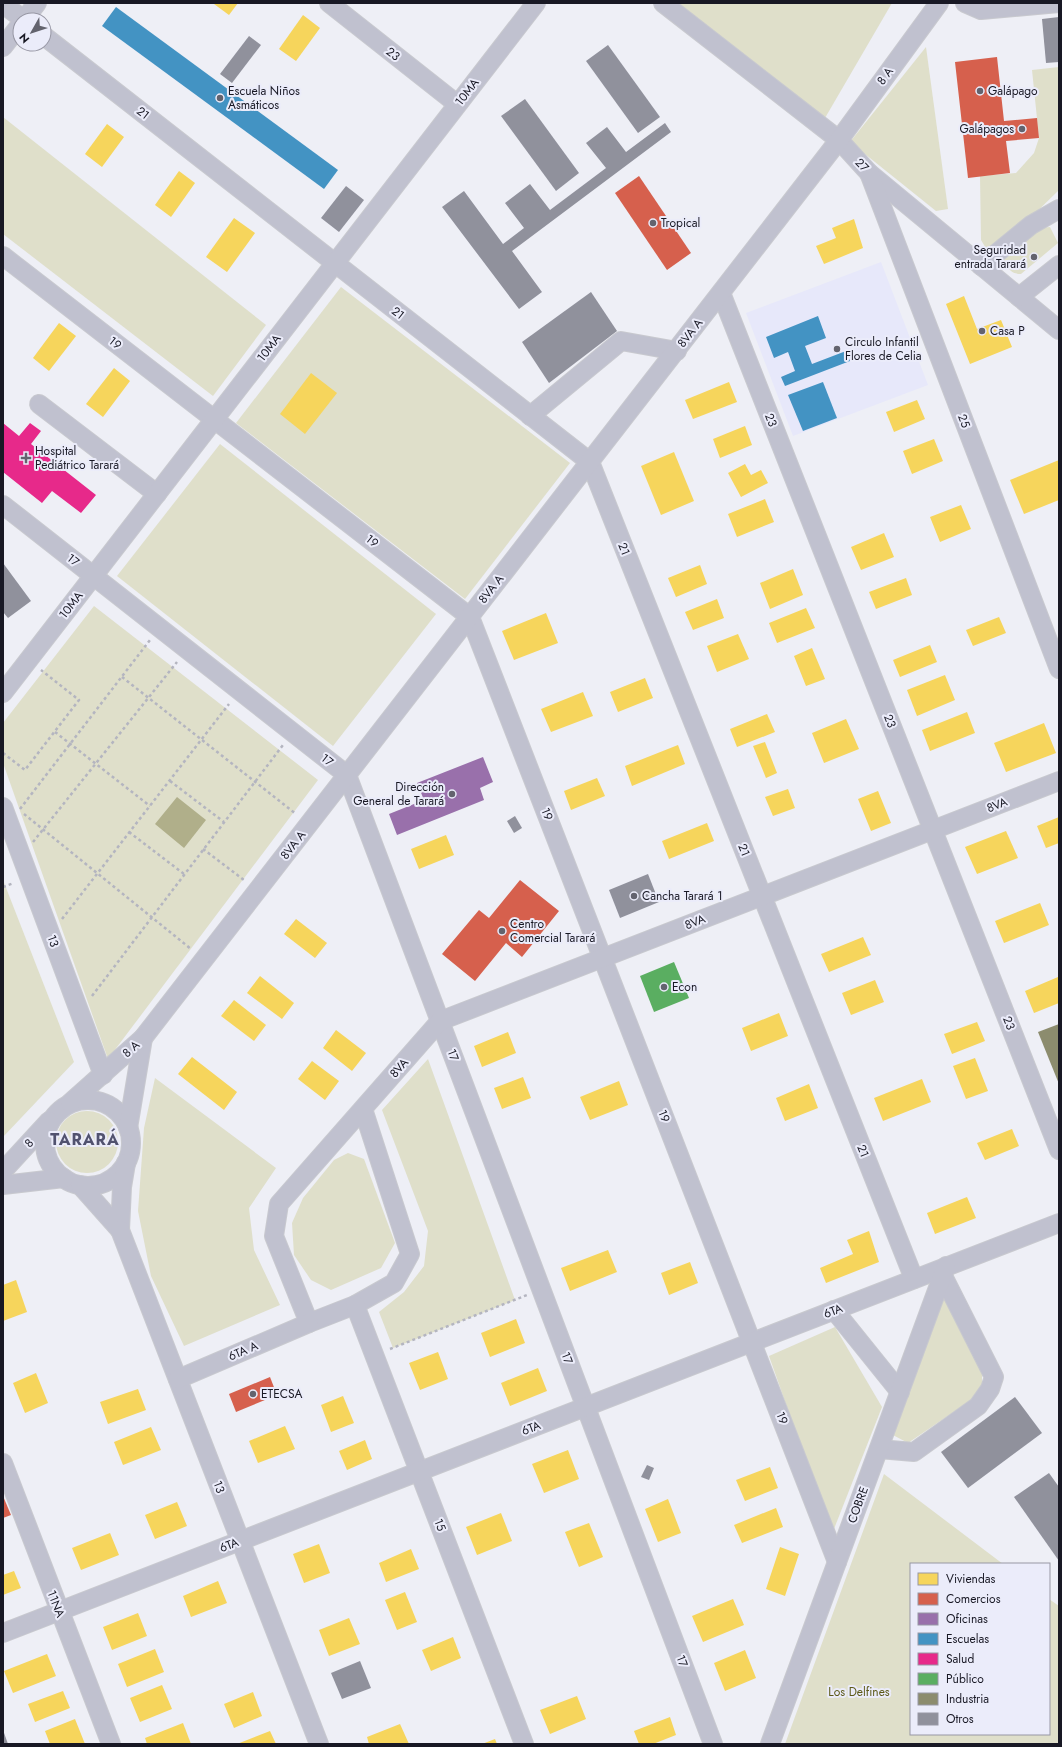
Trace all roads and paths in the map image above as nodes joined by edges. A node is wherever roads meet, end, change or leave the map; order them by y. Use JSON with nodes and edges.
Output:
{"nodes":[{"id":1,"x":38,"y":3,"type":"edge"},
{"id":2,"x":329,"y":3,"type":"edge"},
{"id":3,"x":536,"y":3,"type":"edge"},
{"id":4,"x":663,"y":3,"type":"edge"},
{"id":5,"x":965,"y":3,"type":"edge"},
{"id":6,"x":1059,"y":3,"type":"edge"},
{"id":7,"x":3,"y":4,"type":"edge"},
{"id":8,"x":935,"y":7,"type":"edge"},
{"id":9,"x":14,"y":12,"type":"edge"},
{"id":10,"x":31,"y":12,"type":"edge"},
{"id":11,"x":12,"y":35,"type":"edge"},
{"id":12,"x":52,"y":42,"type":"edge"},
{"id":13,"x":3,"y":47,"type":"edge"},
{"id":14,"x":457,"y":104,"type":"junction"},
{"id":15,"x":840,"y":140,"type":"junction"},
{"id":16,"x":869,"y":173,"type":"junction"},
{"id":17,"x":1058,"y":210,"type":"edge"},
{"id":18,"x":3,"y":256,"type":"edge"},
{"id":19,"x":335,"y":263,"type":"junction"},
{"id":20,"x":981,"y":266,"type":"junction"},
{"id":21,"x":1059,"y":266,"type":"edge"},
{"id":22,"x":721,"y":292,"type":"junction"},
{"id":23,"x":1019,"y":297,"type":"junction"},
{"id":24,"x":1059,"y":330,"type":"edge"},
{"id":25,"x":677,"y":350,"type":"junction"},
{"id":26,"x":39,"y":404,"type":"dead end"},
{"id":27,"x":530,"y":416,"type":"junction"},
{"id":28,"x":214,"y":419,"type":"junction"},
{"id":29,"x":590,"y":462,"type":"junction"},
{"id":30,"x":157,"y":494,"type":"junction"},
{"id":31,"x":3,"y":505,"type":"edge"},
{"id":32,"x":93,"y":576,"type":"junction"},
{"id":33,"x":470,"y":617,"type":"junction"},
{"id":34,"x":159,"y":628,"type":"junction"},
{"id":35,"x":187,"y":650,"type":"junction"},
{"id":36,"x":28,"y":660,"type":"junction"},
{"id":37,"x":1059,"y":670,"type":"edge"},
{"id":38,"x":122,"y":677,"type":"junction"},
{"id":39,"x":240,"y":691,"type":"junction"},
{"id":40,"x":3,"y":693,"type":"edge"},
{"id":41,"x":148,"y":698,"type":"junction"},
{"id":42,"x":55,"y":732,"type":"junction"},
{"id":43,"x":292,"y":732,"type":"junction"},
{"id":44,"x":202,"y":740,"type":"junction"},
{"id":45,"x":70,"y":744,"type":"junction"},
{"id":46,"x":3,"y":753,"type":"edge"},
{"id":47,"x":95,"y":764,"type":"junction"},
{"id":48,"x":347,"y":775,"type":"junction"},
{"id":49,"x":1059,"y":780,"type":"edge"},
{"id":50,"x":170,"y":781,"type":"junction"},
{"id":51,"x":255,"y":781,"type":"junction"},
{"id":52,"x":150,"y":806,"type":"junction"},
{"id":53,"x":11,"y":814,"type":"edge"},
{"id":54,"x":224,"y":822,"type":"junction"},
{"id":55,"x":309,"y":824,"type":"junction"},
{"id":56,"x":43,"y":829,"type":"junction"},
{"id":57,"x":933,"y":830,"type":"junction"},
{"id":58,"x":129,"y":832,"type":"junction"},
{"id":59,"x":204,"y":849,"type":"junction"},
{"id":60,"x":21,"y":857,"type":"junction"},
{"id":61,"x":98,"y":873,"type":"junction"},
{"id":62,"x":184,"y":874,"type":"junction"},
{"id":63,"x":257,"y":890,"type":"junction"},
{"id":64,"x":762,"y":896,"type":"junction"},
{"id":65,"x":152,"y":917,"type":"junction"},
{"id":66,"x":50,"y":934,"type":"junction"},
{"id":67,"x":602,"y":958,"type":"junction"},
{"id":68,"x":204,"y":960,"type":"junction"},
{"id":69,"x":79,"y":1012,"type":"junction"},
{"id":70,"x":440,"y":1022,"type":"junction"},
{"id":71,"x":143,"y":1038,"type":"junction"},
{"id":72,"x":103,"y":1075,"type":"junction"},
{"id":73,"x":363,"y":1109,"type":"junction"},
{"id":74,"x":62,"y":1110,"type":"junction"},
{"id":75,"x":128,"y":1128,"type":"junction"},
{"id":76,"x":1059,"y":1150,"type":"edge"},
{"id":77,"x":126,"y":1163,"type":"junction"},
{"id":78,"x":3,"y":1172,"type":"edge"},
{"id":79,"x":64,"y":1178,"type":"junction"},
{"id":80,"x":3,"y":1185,"type":"edge"},
{"id":81,"x":80,"y":1185,"type":"junction"},
{"id":82,"x":1059,"y":1223,"type":"edge"},
{"id":83,"x":120,"y":1230,"type":"junction"},
{"id":84,"x":945,"y":1271,"type":"junction"},
{"id":85,"x":914,"y":1279,"type":"junction"},
{"id":86,"x":541,"y":1290,"type":"junction"},
{"id":87,"x":355,"y":1305,"type":"junction"},
{"id":88,"x":834,"y":1310,"type":"junction"},
{"id":89,"x":309,"y":1323,"type":"junction"},
{"id":90,"x":752,"y":1342,"type":"junction"},
{"id":91,"x":374,"y":1355,"type":"junction"},
{"id":92,"x":178,"y":1379,"type":"junction"},
{"id":93,"x":900,"y":1392,"type":"junction"},
{"id":94,"x":586,"y":1406,"type":"junction"},
{"id":95,"x":879,"y":1449,"type":"junction"},
{"id":96,"x":3,"y":1463,"type":"edge"},
{"id":97,"x":419,"y":1471,"type":"junction"},
{"id":98,"x":240,"y":1541,"type":"junction"},
{"id":99,"x":837,"y":1562,"type":"junction"},
{"id":100,"x":59,"y":1611,"type":"junction"},
{"id":101,"x":3,"y":1633,"type":"edge"},
{"id":102,"x":111,"y":1744,"type":"edge"},
{"id":103,"x":319,"y":1744,"type":"edge"},
{"id":104,"x":524,"y":1744,"type":"edge"},
{"id":105,"x":713,"y":1744,"type":"edge"},
{"id":106,"x":770,"y":1744,"type":"edge"}],
"edges":[{"from":1,"to":10,"type":"street"},
{"from":2,"to":14,"type":"street","name":"23"},
{"from":3,"to":14,"type":"street","name":"10MA"},
{"from":4,"to":15,"type":"street","name":"27"},
{"from":5,"to":6,"type":"street"},
{"from":7,"to":9,"type":"street"},
{"from":8,"to":15,"type":"street","name":"8 A"},
{"from":11,"to":13,"type":"street"},
{"from":12,"to":19,"type":"street","name":"21"},
{"from":14,"to":19,"type":"street","name":"10MA"},
{"from":15,"to":16,"type":"street","name":"27"},
{"from":15,"to":22,"type":"street","name":"8VA A"},
{"from":16,"to":20,"type":"street","name":"27"},
{"from":16,"to":37,"type":"street","name":"25"},
{"from":17,"to":20,"type":"street"},
{"from":18,"to":28,"type":"street","name":"19"},
{"from":19,"to":27,"type":"street","name":"21"},
{"from":19,"to":28,"type":"street","name":"10MA"},
{"from":20,"to":23,"type":"street","name":"27"},
{"from":21,"to":23,"type":"street"},
{"from":22,"to":25,"type":"street","name":"8VA A"},
{"from":22,"to":57,"type":"street","name":"23"},
{"from":23,"to":24,"type":"street","name":"27"},
{"from":25,"to":27,"type":"street"},
{"from":25,"to":29,"type":"street","name":"8VA A"},
{"from":26,"to":30,"type":"street"},
{"from":27,"to":29,"type":"street","name":"21"},
{"from":28,"to":30,"type":"street","name":"10MA"},
{"from":28,"to":33,"type":"street","name":"19"},
{"from":29,"to":33,"type":"street","name":"8VA A"},
{"from":29,"to":64,"type":"street","name":"21"},
{"from":30,"to":32,"type":"street","name":"10MA"},
{"from":31,"to":32,"type":"street","name":"17"},
{"from":32,"to":34,"type":"street","name":"17"},
{"from":32,"to":36,"type":"street","name":"10MA"},
{"from":33,"to":48,"type":"street","name":"8VA A"},
{"from":33,"to":67,"type":"street","name":"19"},
{"from":34,"to":35,"type":"street","name":"17"},
{"from":34,"to":38,"type":"path"},
{"from":35,"to":39,"type":"street","name":"17"},
{"from":35,"to":41,"type":"path"},
{"from":36,"to":40,"type":"street","name":"10MA"},
{"from":36,"to":42,"type":"path"},
{"from":38,"to":41,"type":"path"},
{"from":38,"to":45,"type":"path"},
{"from":39,"to":43,"type":"street","name":"17"},
{"from":39,"to":44,"type":"path"},
{"from":41,"to":44,"type":"path"},
{"from":41,"to":47,"type":"path"},
{"from":42,"to":45,"type":"path"},
{"from":42,"to":46,"type":"path"},
{"from":43,"to":48,"type":"street","name":"17"},
{"from":43,"to":51,"type":"path"},
{"from":44,"to":50,"type":"path"},
{"from":44,"to":51,"type":"path"},
{"from":45,"to":47,"type":"path"},
{"from":45,"to":53,"type":"path"},
{"from":47,"to":52,"type":"path"},
{"from":47,"to":56,"type":"path"},
{"from":48,"to":55,"type":"street","name":"8VA A"},
{"from":48,"to":70,"type":"street","name":"17"},
{"from":49,"to":57,"type":"street","name":"8VA"},
{"from":50,"to":52,"type":"path"},
{"from":50,"to":54,"type":"path"},
{"from":51,"to":54,"type":"path"},
{"from":51,"to":55,"type":"path"},
{"from":52,"to":58,"type":"path"},
{"from":53,"to":56,"type":"path"},
{"from":53,"to":60,"type":"street","name":"13"},
{"from":54,"to":59,"type":"path"},
{"from":55,"to":63,"type":"street","name":"8VA A"},
{"from":56,"to":60,"type":"path"},
{"from":56,"to":61,"type":"path"},
{"from":57,"to":64,"type":"street","name":"8VA"},
{"from":57,"to":76,"type":"street","name":"23"},
{"from":58,"to":61,"type":"path"},
{"from":58,"to":62,"type":"path"},
{"from":59,"to":62,"type":"path"},
{"from":59,"to":63,"type":"path"},
{"from":60,"to":66,"type":"street","name":"13"},
{"from":61,"to":65,"type":"path"},
{"from":61,"to":66,"type":"path"},
{"from":62,"to":65,"type":"path"},
{"from":63,"to":68,"type":"street","name":"8VA A"},
{"from":64,"to":67,"type":"street","name":"8VA"},
{"from":64,"to":85,"type":"street","name":"21"},
{"from":65,"to":68,"type":"path"},
{"from":65,"to":69,"type":"path"},
{"from":66,"to":69,"type":"street","name":"13"},
{"from":67,"to":70,"type":"street","name":"8VA"},
{"from":67,"to":90,"type":"street","name":"19"},
{"from":68,"to":71,"type":"street","name":"8VA A"},
{"from":69,"to":72,"type":"street","name":"13"},
{"from":70,"to":73,"type":"street","name":"8VA"},
{"from":70,"to":86,"type":"street","name":"17"},
{"from":71,"to":72,"type":"street","name":"8 A"},
{"from":71,"to":75,"type":"street","name":"8 A"},
{"from":72,"to":74,"type":"street","name":"8 A"},
{"from":73,"to":87,"type":"street","name":"6TA A"},
{"from":73,"to":89,"type":"street","name":"8VA"},
{"from":74,"to":75,"type":"street"},
{"from":74,"to":78,"type":"street","name":"8"},
{"from":74,"to":79,"type":"street"},
{"from":75,"to":77,"type":"street"},
{"from":77,"to":81,"type":"street"},
{"from":77,"to":83,"type":"street","name":"13"},
{"from":79,"to":80,"type":"street"},
{"from":79,"to":81,"type":"street"},
{"from":81,"to":83,"type":"street","name":"13"},
{"from":82,"to":84,"type":"street","name":"6TA"},
{"from":83,"to":92,"type":"street","name":"13"},
{"from":84,"to":85,"type":"street","name":"6TA"},
{"from":84,"to":93,"type":"street","name":"COBRE"},
{"from":84,"to":95,"type":"street"},
{"from":85,"to":88,"type":"street","name":"6TA"},
{"from":86,"to":91,"type":"path"},
{"from":86,"to":94,"type":"street","name":"17"},
{"from":87,"to":89,"type":"street","name":"6TA A"},
{"from":87,"to":91,"type":"street","name":"15"},
{"from":88,"to":90,"type":"street","name":"6TA"},
{"from":88,"to":93,"type":"street"},
{"from":89,"to":92,"type":"street","name":"6TA A"},
{"from":90,"to":94,"type":"street","name":"6TA"},
{"from":90,"to":99,"type":"street","name":"19"},
{"from":91,"to":97,"type":"street","name":"15"},
{"from":92,"to":98,"type":"street","name":"13"},
{"from":93,"to":95,"type":"street","name":"COBRE"},
{"from":94,"to":97,"type":"street","name":"6TA"},
{"from":94,"to":105,"type":"street","name":"17"},
{"from":95,"to":99,"type":"street","name":"COBRE"},
{"from":96,"to":100,"type":"street","name":"11NA"},
{"from":97,"to":98,"type":"street","name":"6TA"},
{"from":97,"to":104,"type":"street","name":"15"},
{"from":98,"to":100,"type":"street","name":"6TA"},
{"from":98,"to":103,"type":"street","name":"13"},
{"from":99,"to":106,"type":"street","name":"COBRE"},
{"from":100,"to":101,"type":"street","name":"6TA"},
{"from":100,"to":102,"type":"street","name":"11NA"}]}
